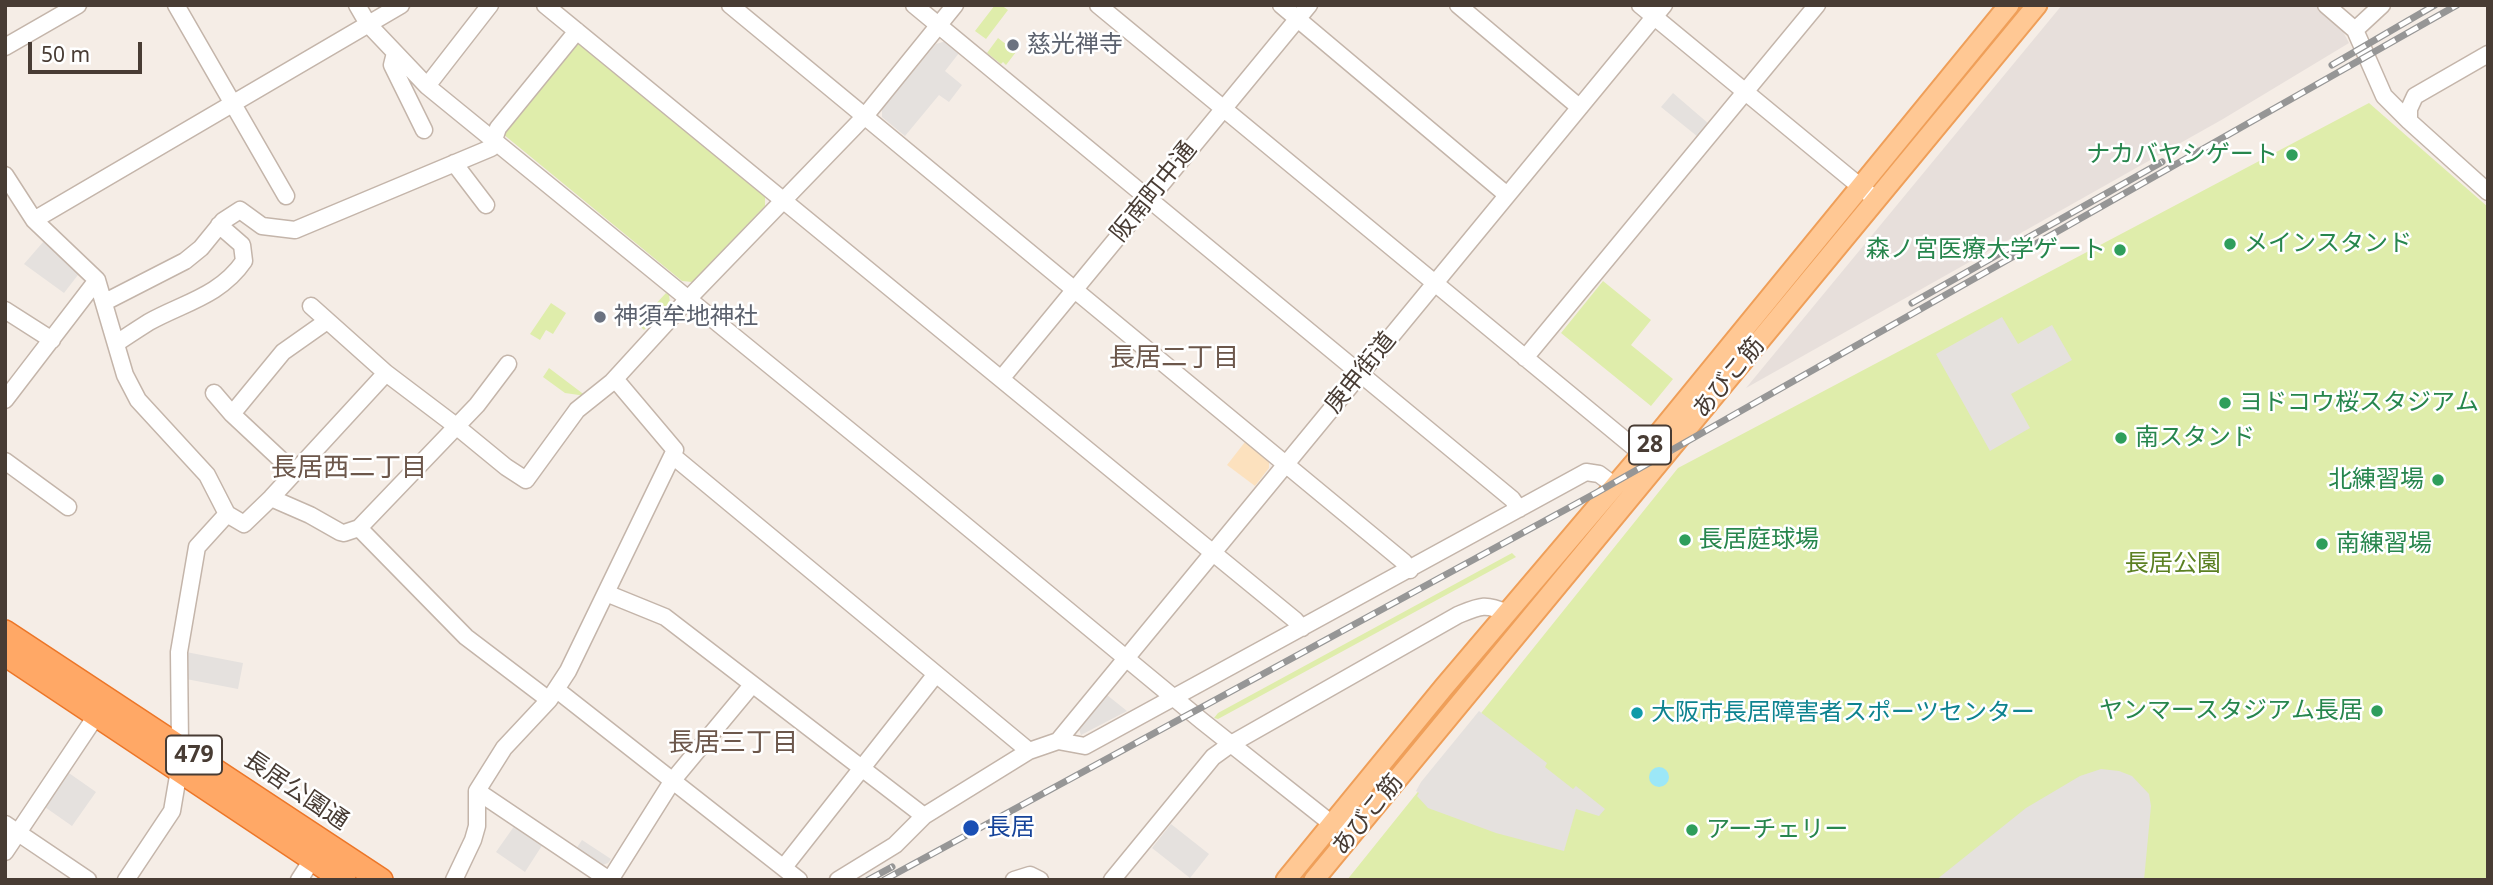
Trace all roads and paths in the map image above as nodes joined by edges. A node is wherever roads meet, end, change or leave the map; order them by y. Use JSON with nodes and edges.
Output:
{"nodes":[{"id":1,"x":78,"y":5,"type":"edge"},
{"id":2,"x":176,"y":5,"type":"edge"},
{"id":3,"x":357,"y":5,"type":"edge"},
{"id":4,"x":401,"y":5,"type":"edge"},
{"id":5,"x":490,"y":5,"type":"edge"},
{"id":6,"x":545,"y":5,"type":"edge"},
{"id":7,"x":730,"y":5,"type":"edge"},
{"id":8,"x":914,"y":5,"type":"edge"},
{"id":9,"x":956,"y":5,"type":"edge"},
{"id":10,"x":1098,"y":5,"type":"edge"},
{"id":11,"x":1281,"y":5,"type":"edge"},
{"id":12,"x":1309,"y":5,"type":"edge"},
{"id":13,"x":1458,"y":5,"type":"edge"},
{"id":14,"x":1640,"y":5,"type":"edge"},
{"id":15,"x":1817,"y":5,"type":"edge"},
{"id":16,"x":2009,"y":5,"type":"edge"},
{"id":17,"x":2037,"y":5,"type":"edge"},
{"id":18,"x":2326,"y":5,"type":"edge"},
{"id":19,"x":2382,"y":5,"type":"edge"},
{"id":20,"x":1659,"y":11,"type":"edge"},
{"id":21,"x":1298,"y":19,"type":"junction"},
{"id":22,"x":368,"y":24,"type":"junction"},
{"id":23,"x":939,"y":26,"type":"junction"},
{"id":24,"x":2355,"y":30,"type":"junction"},
{"id":25,"x":577,"y":31,"type":"junction"},
{"id":26,"x":5,"y":47,"type":"edge"},
{"id":27,"x":395,"y":53,"type":"junction"},
{"id":28,"x":2488,"y":54,"type":"edge"},
{"id":29,"x":427,"y":86,"type":"junction"},
{"id":30,"x":1745,"y":93,"type":"junction"},
{"id":31,"x":232,"y":104,"type":"junction"},
{"id":32,"x":1578,"y":107,"type":"junction"},
{"id":33,"x":1223,"y":108,"type":"junction"},
{"id":34,"x":865,"y":116,"type":"junction"},
{"id":35,"x":2409,"y":121,"type":"junction"},
{"id":36,"x":424,"y":130,"type":"dead end"},
{"id":37,"x":492,"y":140,"type":"junction"},
{"id":38,"x":454,"y":163,"type":"junction"},
{"id":39,"x":5,"y":175,"type":"edge"},
{"id":40,"x":1860,"y":187,"type":"junction"},
{"id":41,"x":2488,"y":192,"type":"edge"},
{"id":42,"x":1507,"y":195,"type":"junction"},
{"id":43,"x":286,"y":196,"type":"dead end"},
{"id":44,"x":1148,"y":199,"type":"junction"},
{"id":45,"x":1876,"y":200,"type":"junction"},
{"id":46,"x":782,"y":201,"type":"junction"},
{"id":47,"x":486,"y":205,"type":"dead end"},
{"id":48,"x":34,"y":220,"type":"junction"},
{"id":49,"x":219,"y":225,"type":"junction"},
{"id":50,"x":97,"y":280,"type":"junction"},
{"id":51,"x":1434,"y":282,"type":"junction"},
{"id":52,"x":1075,"y":289,"type":"junction"},
{"id":53,"x":688,"y":299,"type":"junction"},
{"id":54,"x":105,"y":302,"type":"junction"},
{"id":55,"x":311,"y":306,"type":"dead end"},
{"id":56,"x":5,"y":310,"type":"edge"},
{"id":57,"x":327,"y":321,"type":"junction"},
{"id":58,"x":52,"y":340,"type":"junction"},
{"id":59,"x":117,"y":343,"type":"junction"},
{"id":60,"x":1525,"y":358,"type":"junction"},
{"id":61,"x":508,"y":363,"type":"dead end"},
{"id":62,"x":386,"y":373,"type":"junction"},
{"id":63,"x":1360,"y":374,"type":"junction"},
{"id":64,"x":616,"y":378,"type":"junction"},
{"id":65,"x":1001,"y":379,"type":"junction"},
{"id":66,"x":214,"y":393,"type":"dead end"},
{"id":67,"x":5,"y":400,"type":"edge"},
{"id":68,"x":232,"y":414,"type":"junction"},
{"id":69,"x":456,"y":426,"type":"junction"},
{"id":70,"x":1642,"y":454,"type":"junction"},
{"id":71,"x":673,"y":456,"type":"junction"},
{"id":72,"x":5,"y":461,"type":"edge"},
{"id":73,"x":1286,"y":464,"type":"junction"},
{"id":74,"x":294,"y":472,"type":"junction"},
{"id":75,"x":1615,"y":486,"type":"junction"},
{"id":76,"x":271,"y":498,"type":"junction"},
{"id":77,"x":68,"y":507,"type":"dead end"},
{"id":78,"x":1519,"y":509,"type":"junction"},
{"id":79,"x":226,"y":514,"type":"junction"},
{"id":80,"x":359,"y":528,"type":"junction"},
{"id":81,"x":1214,"y":553,"type":"junction"},
{"id":82,"x":1410,"y":570,"type":"junction"},
{"id":83,"x":606,"y":593,"type":"junction"},
{"id":84,"x":1507,"y":613,"type":"junction"},
{"id":85,"x":1302,"y":628,"type":"junction"},
{"id":86,"x":5,"y":632,"type":"edge"},
{"id":87,"x":5,"y":654,"type":"edge"},
{"id":88,"x":1127,"y":659,"type":"junction"},
{"id":89,"x":936,"y":674,"type":"junction"},
{"id":90,"x":752,"y":685,"type":"junction"},
{"id":91,"x":553,"y":695,"type":"junction"},
{"id":92,"x":1173,"y":696,"type":"junction"},
{"id":93,"x":96,"y":716,"type":"junction"},
{"id":94,"x":1058,"y":740,"type":"junction"},
{"id":95,"x":1231,"y":744,"type":"junction"},
{"id":96,"x":180,"y":746,"type":"junction"},
{"id":97,"x":1029,"y":751,"type":"junction"},
{"id":98,"x":861,"y":766,"type":"junction"},
{"id":99,"x":179,"y":770,"type":"junction"},
{"id":100,"x":673,"y":780,"type":"junction"},
{"id":101,"x":477,"y":791,"type":"junction"},
{"id":102,"x":924,"y":816,"type":"junction"},
{"id":103,"x":1365,"y":818,"type":"junction"},
{"id":104,"x":1332,"y":824,"type":"junction"},
{"id":105,"x":12,"y":828,"type":"edge"},
{"id":106,"x":318,"y":850,"type":"junction"},
{"id":107,"x":5,"y":852,"type":"edge"},
{"id":108,"x":784,"y":867,"type":"junction"},
{"id":109,"x":88,"y":880,"type":"edge"},
{"id":110,"x":127,"y":880,"type":"edge"},
{"id":111,"x":299,"y":880,"type":"edge"},
{"id":112,"x":344,"y":880,"type":"edge"},
{"id":113,"x":381,"y":880,"type":"edge"},
{"id":114,"x":454,"y":880,"type":"edge"},
{"id":115,"x":609,"y":880,"type":"edge"},
{"id":116,"x":799,"y":880,"type":"edge"},
{"id":117,"x":838,"y":880,"type":"edge"},
{"id":118,"x":1014,"y":880,"type":"edge"},
{"id":119,"x":1040,"y":880,"type":"edge"},
{"id":120,"x":1112,"y":880,"type":"edge"},
{"id":121,"x":1286,"y":880,"type":"edge"},
{"id":122,"x":1314,"y":880,"type":"edge"}],
"edges":[{"from":1,"to":26,"type":"street"},
{"from":2,"to":31,"type":"street"},
{"from":3,"to":22,"type":"street"},
{"from":4,"to":22,"type":"street"},
{"from":5,"to":29,"type":"street"},
{"from":6,"to":25,"type":"street"},
{"from":7,"to":34,"type":"street"},
{"from":8,"to":23,"type":"street"},
{"from":9,"to":23,"type":"street"},
{"from":10,"to":33,"type":"street"},
{"from":11,"to":21,"type":"street"},
{"from":12,"to":21,"type":"street","name":"阪南町中通"},
{"from":13,"to":32,"type":"street"},
{"from":14,"to":20,"type":"street"},
{"from":15,"to":30,"type":"street"},
{"from":16,"to":40,"type":"main road","name":"あびこ筋","number":"28"},
{"from":17,"to":45,"type":"main road","name":"あびこ筋","number":"28"},
{"from":18,"to":24,"type":"street"},
{"from":19,"to":24,"type":"street"},
{"from":20,"to":30,"type":"street"},
{"from":20,"to":32,"type":"street","name":"庚申街道"},
{"from":21,"to":33,"type":"street","name":"阪南町中通"},
{"from":21,"to":42,"type":"street"},
{"from":22,"to":27,"type":"street"},
{"from":22,"to":31,"type":"street"},
{"from":23,"to":34,"type":"street"},
{"from":23,"to":44,"type":"street"},
{"from":24,"to":35,"type":"street"},
{"from":25,"to":37,"type":"street"},
{"from":25,"to":46,"type":"street"},
{"from":27,"to":29,"type":"street"},
{"from":27,"to":36,"type":"street"},
{"from":28,"to":35,"type":"street"},
{"from":29,"to":37,"type":"street"},
{"from":30,"to":40,"type":"street"},
{"from":30,"to":60,"type":"street"},
{"from":31,"to":43,"type":"street"},
{"from":31,"to":48,"type":"street"},
{"from":32,"to":42,"type":"street","name":"庚申街道"},
{"from":33,"to":44,"type":"street","name":"阪南町中通"},
{"from":33,"to":51,"type":"street"},
{"from":34,"to":46,"type":"street"},
{"from":34,"to":52,"type":"street"},
{"from":35,"to":41,"type":"street"},
{"from":37,"to":38,"type":"street"},
{"from":37,"to":53,"type":"street"},
{"from":38,"to":47,"type":"street"},
{"from":38,"to":49,"type":"street"},
{"from":39,"to":48,"type":"street"},
{"from":40,"to":45,"type":"street"},
{"from":40,"to":70,"type":"main road","name":"あびこ筋","number":"28"},
{"from":42,"to":51,"type":"street","name":"庚申街道"},
{"from":44,"to":52,"type":"street","name":"阪南町中通"},
{"from":44,"to":63,"type":"street"},
{"from":45,"to":103,"type":"main road","name":"あびこ筋","number":"28"},
{"from":46,"to":53,"type":"street"},
{"from":46,"to":65,"type":"street"},
{"from":48,"to":50,"type":"street"},
{"from":49,"to":54,"type":"street"},
{"from":49,"to":59,"type":"street"},
{"from":50,"to":54,"type":"street"},
{"from":50,"to":58,"type":"street"},
{"from":51,"to":60,"type":"street"},
{"from":51,"to":63,"type":"street","name":"庚申街道"},
{"from":52,"to":65,"type":"street","name":"阪南町中通"},
{"from":52,"to":73,"type":"street"},
{"from":53,"to":64,"type":"street"},
{"from":53,"to":88,"type":"street"},
{"from":54,"to":59,"type":"street"},
{"from":55,"to":57,"type":"street"},
{"from":56,"to":58,"type":"street"},
{"from":57,"to":62,"type":"street"},
{"from":57,"to":68,"type":"street"},
{"from":58,"to":67,"type":"street"},
{"from":59,"to":79,"type":"street"},
{"from":60,"to":70,"type":"street"},
{"from":61,"to":69,"type":"street"},
{"from":62,"to":69,"type":"street"},
{"from":62,"to":74,"type":"street"},
{"from":63,"to":73,"type":"street","name":"庚申街道"},
{"from":63,"to":78,"type":"street"},
{"from":64,"to":69,"type":"street"},
{"from":64,"to":71,"type":"street"},
{"from":65,"to":81,"type":"street"},
{"from":66,"to":68,"type":"street"},
{"from":68,"to":74,"type":"street"},
{"from":69,"to":80,"type":"street"},
{"from":70,"to":75,"type":"main road","name":"あびこ筋","number":"28"},
{"from":71,"to":83,"type":"street"},
{"from":71,"to":89,"type":"street"},
{"from":72,"to":77,"type":"street"},
{"from":73,"to":81,"type":"street","name":"庚申街道"},
{"from":73,"to":82,"type":"street"},
{"from":74,"to":76,"type":"street"},
{"from":75,"to":78,"type":"street"},
{"from":75,"to":84,"type":"main road","name":"あびこ筋","number":"28"},
{"from":76,"to":79,"type":"street"},
{"from":76,"to":80,"type":"street"},
{"from":78,"to":82,"type":"street"},
{"from":79,"to":96,"type":"street"},
{"from":80,"to":91,"type":"street"},
{"from":81,"to":85,"type":"street"},
{"from":81,"to":88,"type":"street","name":"庚申街道"},
{"from":82,"to":85,"type":"street"},
{"from":83,"to":90,"type":"street"},
{"from":83,"to":91,"type":"street"},
{"from":84,"to":95,"type":"street"},
{"from":84,"to":104,"type":"main road","name":"あびこ筋","number":"28"},
{"from":85,"to":92,"type":"street"},
{"from":86,"to":96,"type":"highway","name":"長居公園通","number":"479"},
{"from":87,"to":93,"type":"highway","name":"長居公園通","number":"479"},
{"from":88,"to":92,"type":"street"},
{"from":88,"to":94,"type":"street","name":"庚申街道"},
{"from":89,"to":97,"type":"street"},
{"from":89,"to":98,"type":"street"},
{"from":90,"to":98,"type":"street"},
{"from":90,"to":100,"type":"street"},
{"from":91,"to":100,"type":"street"},
{"from":91,"to":101,"type":"street"},
{"from":92,"to":94,"type":"street"},
{"from":92,"to":95,"type":"street"},
{"from":93,"to":99,"type":"highway","name":"長居公園通","number":"479"},
{"from":93,"to":105,"type":"street"},
{"from":94,"to":97,"type":"street"},
{"from":95,"to":104,"type":"street"},
{"from":95,"to":120,"type":"street"},
{"from":96,"to":106,"type":"highway","name":"長居公園通","number":"479"},
{"from":97,"to":102,"type":"street"},
{"from":98,"to":102,"type":"street"},
{"from":98,"to":108,"type":"street"},
{"from":99,"to":106,"type":"highway","name":"長居公園通","number":"479"},
{"from":99,"to":110,"type":"street"},
{"from":100,"to":108,"type":"street"},
{"from":100,"to":115,"type":"street"},
{"from":101,"to":114,"type":"street"},
{"from":101,"to":115,"type":"street"},
{"from":102,"to":117,"type":"street"},
{"from":103,"to":104,"type":"street"},
{"from":103,"to":122,"type":"main road","name":"あびこ筋","number":"28"},
{"from":104,"to":121,"type":"main road","name":"あびこ筋","number":"28"},
{"from":105,"to":107,"type":"street"},
{"from":105,"to":109,"type":"street"},
{"from":106,"to":111,"type":"street"},
{"from":106,"to":112,"type":"highway","name":"長居公園通","number":"479"},
{"from":106,"to":113,"type":"highway","name":"長居公園通","number":"479"},
{"from":108,"to":116,"type":"street"},
{"from":118,"to":119,"type":"street"}]}
